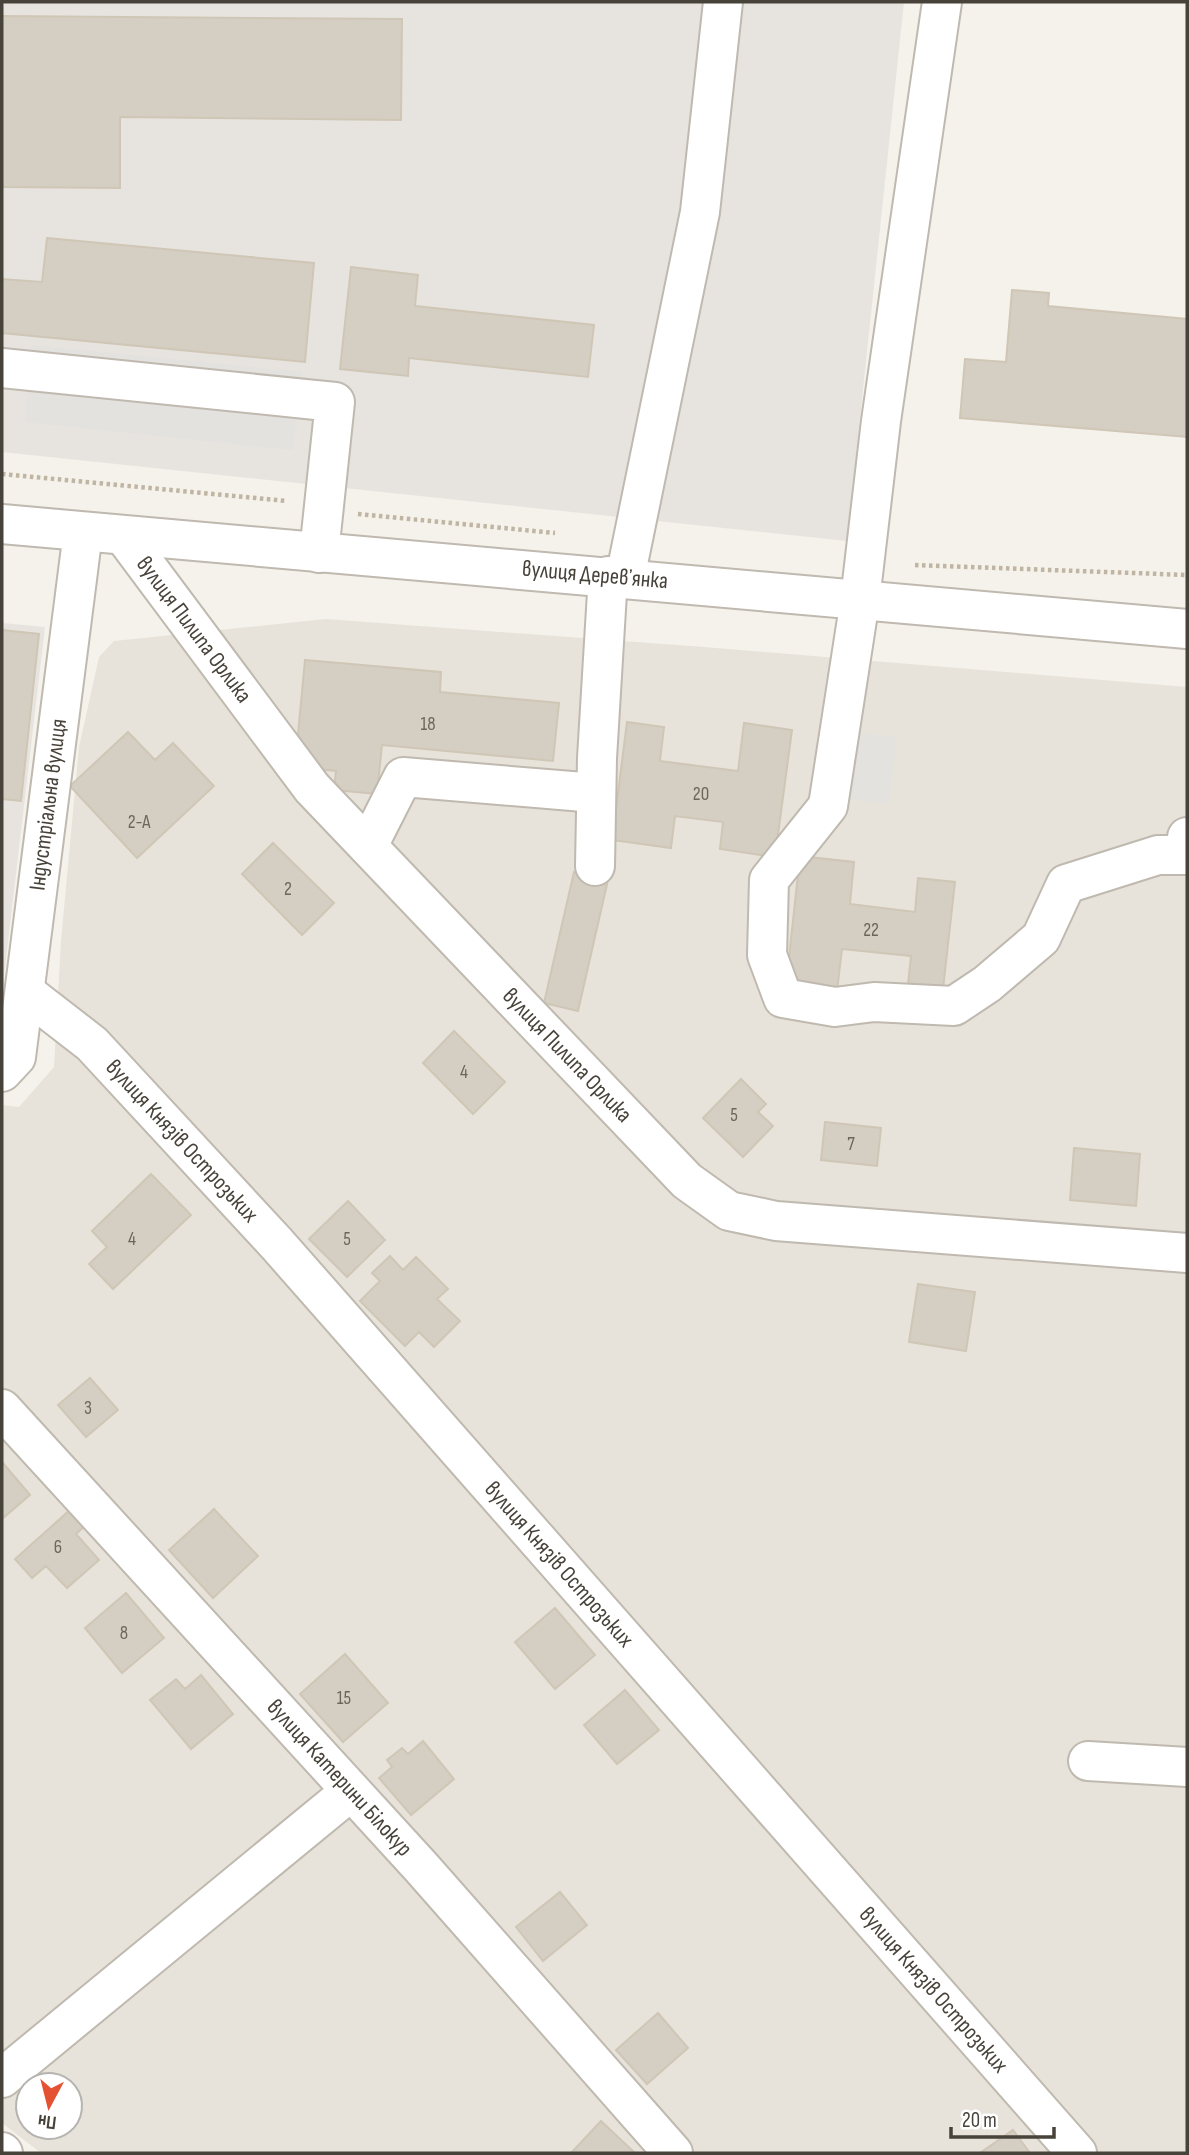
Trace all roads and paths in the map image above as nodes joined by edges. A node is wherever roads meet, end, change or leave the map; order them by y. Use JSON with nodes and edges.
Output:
{"nodes":[{"id":1,"x":723,"y":2,"type":"edge"},
{"id":2,"x":942,"y":2,"type":"edge"},
{"id":3,"x":2,"y":368,"type":"edge"},
{"id":4,"x":2,"y":474,"type":"edge"},
{"id":5,"x":324,"y":508,"type":"junction"},
{"id":6,"x":2,"y":524,"type":"edge"},
{"id":7,"x":83,"y":532,"type":"junction"},
{"id":8,"x":124,"y":536,"type":"junction"},
{"id":9,"x":319,"y":553,"type":"junction"},
{"id":10,"x":1187,"y":575,"type":"edge"},
{"id":11,"x":616,"y":577,"type":"junction"},
{"id":12,"x":862,"y":582,"type":"junction"},
{"id":13,"x":1187,"y":629,"type":"edge"},
{"id":14,"x":596,"y":793,"type":"junction"},
{"id":15,"x":1187,"y":837,"type":"edge"},
{"id":16,"x":368,"y":846,"type":"junction"},
{"id":17,"x":595,"y":866,"type":"dead end"},
{"id":18,"x":25,"y":992,"type":"junction"},
{"id":19,"x":2,"y":1072,"type":"edge"},
{"id":20,"x":1187,"y":1252,"type":"edge"},
{"id":21,"x":2,"y":1409,"type":"edge"},
{"id":22,"x":1088,"y":1761,"type":"dead end"},
{"id":23,"x":1187,"y":1767,"type":"edge"},
{"id":24,"x":351,"y":1791,"type":"junction"},
{"id":25,"x":2,"y":2078,"type":"edge"},
{"id":26,"x":673,"y":2153,"type":"edge"},
{"id":27,"x":1077,"y":2153,"type":"edge"}],
"edges":[{"from":1,"to":11,"type":"street"},
{"from":2,"to":12,"type":"street"},
{"from":3,"to":5,"type":"street"},
{"from":4,"to":5,"type":"path"},
{"from":5,"to":9,"type":"street"},
{"from":6,"to":7,"type":"street","name":"вулиця Деревʼянка"},
{"from":7,"to":8,"type":"street","name":"вулиця Деревʼянка"},
{"from":7,"to":18,"type":"street","name":"Індустріальна вулиця"},
{"from":8,"to":9,"type":"street","name":"вулиця Деревʼянка"},
{"from":8,"to":16,"type":"street","name":"вулиця Пилипа Орлика"},
{"from":9,"to":11,"type":"street","name":"вулиця Деревʼянка"},
{"from":10,"to":12,"type":"path"},
{"from":11,"to":12,"type":"street","name":"вулиця Деревʼянка"},
{"from":11,"to":14,"type":"street"},
{"from":12,"to":13,"type":"street","name":"вулиця Деревʼянка"},
{"from":12,"to":15,"type":"street"},
{"from":14,"to":16,"type":"street"},
{"from":14,"to":17,"type":"street"},
{"from":16,"to":20,"type":"street","name":"вулиця Пилипа Орлика"},
{"from":18,"to":19,"type":"street","name":"Індустріальна вулиця"},
{"from":18,"to":27,"type":"street","name":"вулиця Князів Острозьких"},
{"from":21,"to":24,"type":"street","name":"вулиця Катерини Білокур"},
{"from":22,"to":23,"type":"street"},
{"from":24,"to":25,"type":"street"},
{"from":24,"to":26,"type":"street","name":"вулиця Катерини Білокур"}]}
